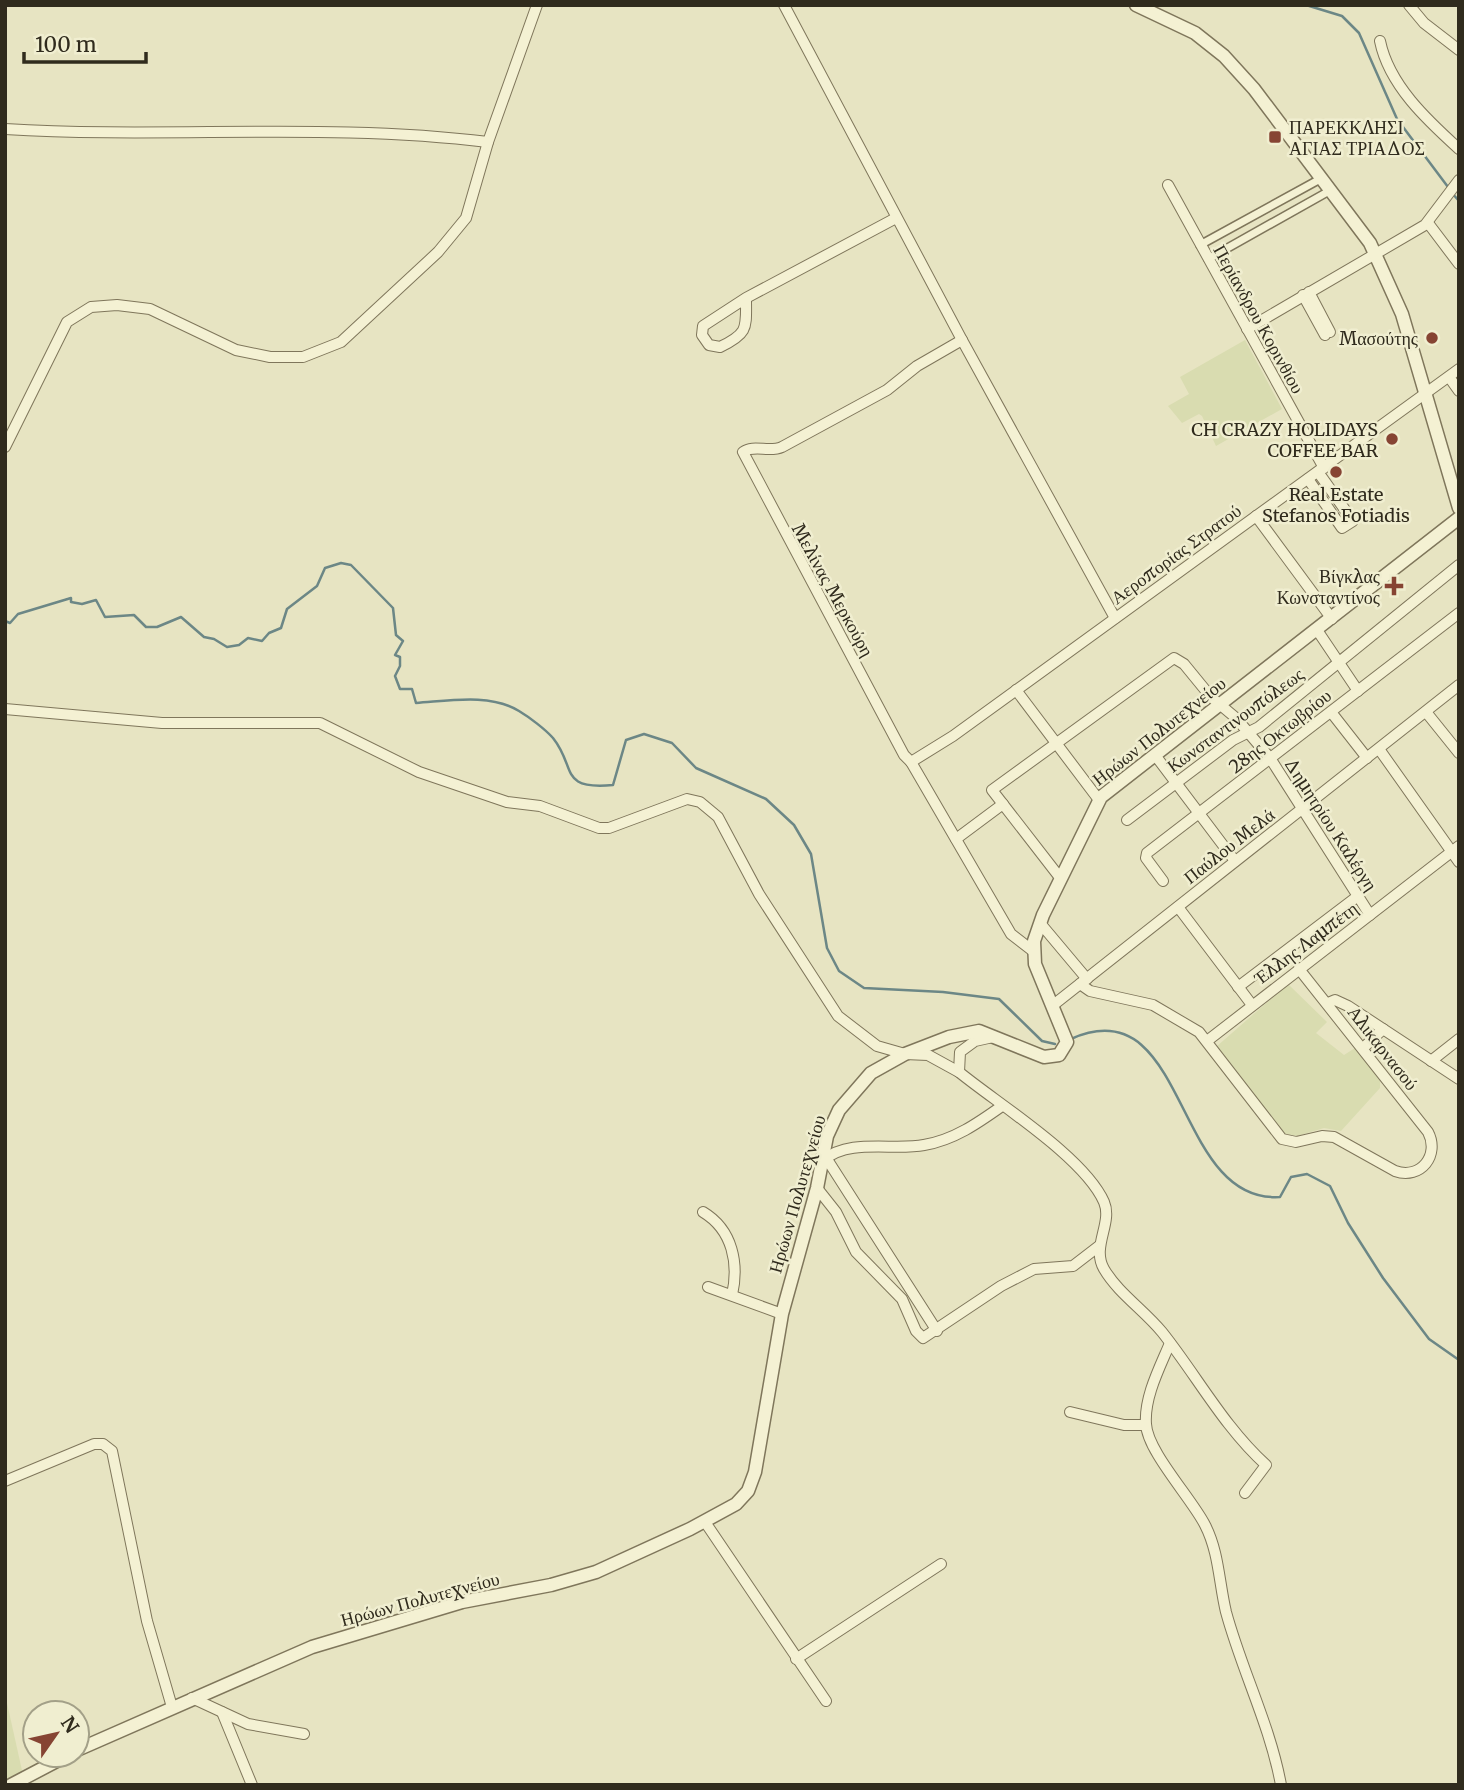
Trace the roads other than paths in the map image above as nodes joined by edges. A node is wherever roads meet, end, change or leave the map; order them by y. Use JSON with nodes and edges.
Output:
{"nodes":[{"id":1,"x":537,"y":5,"type":"edge"},
{"id":2,"x":784,"y":5,"type":"edge"},
{"id":3,"x":1136,"y":5,"type":"edge"},
{"id":4,"x":1409,"y":5,"type":"edge"},
{"id":5,"x":1380,"y":41,"type":"dead end"},
{"id":6,"x":1459,"y":50,"type":"edge"},
{"id":7,"x":5,"y":129,"type":"edge"},
{"id":8,"x":488,"y":142,"type":"junction"},
{"id":9,"x":1459,"y":149,"type":"edge"},
{"id":10,"x":1322,"y":178,"type":"junction"},
{"id":11,"x":1459,"y":180,"type":"edge"},
{"id":12,"x":1168,"y":185,"type":"dead end"},
{"id":13,"x":1331,"y":190,"type":"junction"},
{"id":14,"x":896,"y":218,"type":"junction"},
{"id":15,"x":1428,"y":223,"type":"junction"},
{"id":16,"x":1200,"y":245,"type":"junction"},
{"id":17,"x":1376,"y":252,"type":"junction"},
{"id":18,"x":1208,"y":259,"type":"junction"},
{"id":19,"x":1459,"y":264,"type":"edge"},
{"id":20,"x":1306,"y":293,"type":"junction"},
{"id":21,"x":746,"y":298,"type":"junction"},
{"id":22,"x":1247,"y":329,"type":"junction"},
{"id":23,"x":1328,"y":334,"type":"dead end"},
{"id":24,"x":962,"y":340,"type":"junction"},
{"id":25,"x":1459,"y":369,"type":"edge"},
{"id":26,"x":1448,"y":377,"type":"junction"},
{"id":27,"x":1459,"y":391,"type":"edge"},
{"id":28,"x":1424,"y":395,"type":"junction"},
{"id":29,"x":5,"y":447,"type":"edge"},
{"id":30,"x":1321,"y":470,"type":"junction"},
{"id":31,"x":1308,"y":479,"type":"junction"},
{"id":32,"x":1459,"y":508,"type":"edge"},
{"id":33,"x":1256,"y":516,"type":"junction"},
{"id":34,"x":1459,"y":518,"type":"edge"},
{"id":35,"x":1459,"y":565,"type":"edge"},
{"id":36,"x":1455,"y":616,"type":"edge"},
{"id":37,"x":1115,"y":618,"type":"junction"},
{"id":38,"x":1332,"y":619,"type":"junction"},
{"id":39,"x":1459,"y":629,"type":"edge"},
{"id":40,"x":1317,"y":630,"type":"junction"},
{"id":41,"x":1339,"y":662,"type":"junction"},
{"id":42,"x":1459,"y":685,"type":"edge"},
{"id":43,"x":1016,"y":690,"type":"junction"},
{"id":44,"x":1358,"y":691,"type":"junction"},
{"id":45,"x":1220,"y":704,"type":"junction"},
{"id":46,"x":5,"y":709,"type":"edge"},
{"id":47,"x":1331,"y":712,"type":"junction"},
{"id":48,"x":1426,"y":712,"type":"junction"},
{"id":49,"x":1249,"y":732,"type":"junction"},
{"id":50,"x":1056,"y":743,"type":"junction"},
{"id":51,"x":1379,"y":749,"type":"junction"},
{"id":52,"x":1459,"y":753,"type":"edge"},
{"id":53,"x":1155,"y":755,"type":"junction"},
{"id":54,"x":1270,"y":758,"type":"junction"},
{"id":55,"x":1367,"y":758,"type":"junction"},
{"id":56,"x":911,"y":762,"type":"junction"},
{"id":57,"x":1176,"y":783,"type":"junction"},
{"id":58,"x":1099,"y":800,"type":"junction"},
{"id":59,"x":1003,"y":804,"type":"junction"},
{"id":60,"x":1304,"y":807,"type":"junction"},
{"id":61,"x":1199,"y":813,"type":"junction"},
{"id":62,"x":1127,"y":820,"type":"dead end"},
{"id":63,"x":956,"y":839,"type":"junction"},
{"id":64,"x":1455,"y":849,"type":"edge"},
{"id":65,"x":1236,"y":862,"type":"junction"},
{"id":66,"x":1459,"y":862,"type":"edge"},
{"id":67,"x":1061,"y":879,"type":"junction"},
{"id":68,"x":1163,"y":881,"type":"dead end"},
{"id":69,"x":1358,"y":896,"type":"junction"},
{"id":70,"x":1178,"y":907,"type":"junction"},
{"id":71,"x":1370,"y":915,"type":"junction"},
{"id":72,"x":1040,"y":923,"type":"junction"},
{"id":73,"x":1033,"y":951,"type":"junction"},
{"id":74,"x":1299,"y":969,"type":"junction"},
{"id":75,"x":1083,"y":981,"type":"junction"},
{"id":76,"x":1238,"y":986,"type":"junction"},
{"id":77,"x":1328,"y":1003,"type":"junction"},
{"id":78,"x":1252,"y":1005,"type":"junction"},
{"id":79,"x":1052,"y":1006,"type":"junction"},
{"id":80,"x":1383,"y":1029,"type":"junction"},
{"id":81,"x":993,"y":1037,"type":"junction"},
{"id":82,"x":1459,"y":1039,"type":"edge"},
{"id":83,"x":1207,"y":1041,"type":"junction"},
{"id":84,"x":1363,"y":1048,"type":"junction"},
{"id":85,"x":905,"y":1054,"type":"junction"},
{"id":86,"x":1431,"y":1061,"type":"junction"},
{"id":87,"x":959,"y":1072,"type":"junction"},
{"id":88,"x":1459,"y":1079,"type":"edge"},
{"id":89,"x":1002,"y":1107,"type":"junction"},
{"id":90,"x":823,"y":1158,"type":"junction"},
{"id":91,"x":817,"y":1188,"type":"junction"},
{"id":92,"x":703,"y":1212,"type":"dead end"},
{"id":93,"x":1099,"y":1246,"type":"junction"},
{"id":94,"x":708,"y":1287,"type":"dead end"},
{"id":95,"x":732,"y":1295,"type":"junction"},
{"id":96,"x":782,"y":1314,"type":"junction"},
{"id":97,"x":937,"y":1331,"type":"junction"},
{"id":98,"x":1170,"y":1343,"type":"junction"},
{"id":99,"x":1070,"y":1412,"type":"dead end"},
{"id":100,"x":1145,"y":1425,"type":"junction"},
{"id":101,"x":5,"y":1481,"type":"edge"},
{"id":102,"x":1245,"y":1493,"type":"dead end"},
{"id":103,"x":705,"y":1522,"type":"junction"},
{"id":104,"x":941,"y":1564,"type":"dead end"},
{"id":105,"x":796,"y":1659,"type":"junction"},
{"id":106,"x":192,"y":1699,"type":"junction"},
{"id":107,"x":827,"y":1701,"type":"dead end"},
{"id":108,"x":172,"y":1707,"type":"junction"},
{"id":109,"x":222,"y":1712,"type":"junction"},
{"id":110,"x":304,"y":1734,"type":"dead end"},
{"id":111,"x":91,"y":1744,"type":"edge"},
{"id":112,"x":41,"y":1769,"type":"edge"},
{"id":113,"x":11,"y":1785,"type":"edge"},
{"id":114,"x":252,"y":1785,"type":"edge"},
{"id":115,"x":1281,"y":1785,"type":"edge"}],
"edges":[{"from":1,"to":8,"type":"street"},
{"from":2,"to":14,"type":"street"},
{"from":3,"to":10,"type":"street"},
{"from":4,"to":6,"type":"street"},
{"from":5,"to":9,"type":"street"},
{"from":7,"to":8,"type":"street"},
{"from":8,"to":29,"type":"street"},
{"from":10,"to":13,"type":"street"},
{"from":10,"to":16,"type":"street"},
{"from":11,"to":15,"type":"street"},
{"from":12,"to":16,"type":"street","name":"Περίανδρου Κορινθίου"},
{"from":13,"to":17,"type":"street"},
{"from":13,"to":18,"type":"street"},
{"from":14,"to":21,"type":"street"},
{"from":14,"to":24,"type":"street"},
{"from":15,"to":17,"type":"street"},
{"from":15,"to":19,"type":"street"},
{"from":16,"to":18,"type":"street","name":"Περίανδρου Κορινθίου"},
{"from":17,"to":20,"type":"street"},
{"from":17,"to":28,"type":"street"},
{"from":18,"to":22,"type":"street","name":"Περίανδρου Κορινθίου"},
{"from":20,"to":22,"type":"street"},
{"from":20,"to":23,"type":"street"},
{"from":21,"to":21,"type":"street"},
{"from":22,"to":30,"type":"street","name":"Περίανδρου Κορινθίου"},
{"from":24,"to":37,"type":"street"},
{"from":24,"to":56,"type":"street","name":"Μελίνας Μερκούρη"},
{"from":25,"to":26,"type":"street","name":"Αεροπορίας Στρατού"},
{"from":26,"to":27,"type":"street"},
{"from":26,"to":28,"type":"street","name":"Αεροπορίας Στρατού"},
{"from":28,"to":30,"type":"street","name":"Αεροπορίας Στρατού"},
{"from":28,"to":32,"type":"street"},
{"from":30,"to":31,"type":"street","name":"Αεροπορίας Στρατού"},
{"from":30,"to":31,"type":"street","name":"Περίανδρου Κορινθίου"},
{"from":31,"to":33,"type":"street","name":"Αεροπορίας Στρατού"},
{"from":33,"to":37,"type":"street","name":"Αεροπορίας Στρατού"},
{"from":33,"to":38,"type":"street"},
{"from":34,"to":38,"type":"street","name":"Ηρώων Πολυτεχνείου"},
{"from":35,"to":41,"type":"street","name":"Κωνσταντινουπόλεως"},
{"from":36,"to":39,"type":"street"},
{"from":36,"to":44,"type":"street","name":"28ης Οκτωβρίου"},
{"from":37,"to":43,"type":"street","name":"Αεροπορίας Στρατού"},
{"from":38,"to":40,"type":"street","name":"Ηρώων Πολυτεχνείου"},
{"from":40,"to":41,"type":"street"},
{"from":40,"to":45,"type":"street","name":"Ηρώων Πολυτεχνείου"},
{"from":41,"to":44,"type":"street"},
{"from":41,"to":49,"type":"street","name":"Κωνσταντινουπόλεως"},
{"from":42,"to":48,"type":"street","name":"Παύλου Μελά"},
{"from":43,"to":50,"type":"street"},
{"from":43,"to":56,"type":"street","name":"Αεροπορίας Στρατού"},
{"from":44,"to":47,"type":"street","name":"28ης Οκτωβρίου"},
{"from":45,"to":49,"type":"street","name":"Δημητρίου Καλέργη"},
{"from":45,"to":50,"type":"street","name":"Δημητρίου Καλέργη"},
{"from":45,"to":53,"type":"street","name":"Ηρώων Πολυτεχνείου"},
{"from":46,"to":85,"type":"street"},
{"from":47,"to":54,"type":"street","name":"28ης Οκτωβρίου"},
{"from":47,"to":55,"type":"street"},
{"from":48,"to":51,"type":"street","name":"Παύλου Μελά"},
{"from":48,"to":52,"type":"street"},
{"from":49,"to":54,"type":"street","name":"Δημητρίου Καλέργη"},
{"from":49,"to":57,"type":"street","name":"Κωνσταντινουπόλεως"},
{"from":50,"to":58,"type":"street"},
{"from":50,"to":59,"type":"street"},
{"from":51,"to":55,"type":"street","name":"Παύλου Μελά"},
{"from":51,"to":64,"type":"street"},
{"from":53,"to":57,"type":"street"},
{"from":53,"to":58,"type":"street","name":"Ηρώων Πολυτεχνείου"},
{"from":54,"to":60,"type":"street","name":"Δημητρίου Καλέργη"},
{"from":54,"to":61,"type":"street","name":"28ης Οκτωβρίου"},
{"from":55,"to":60,"type":"street","name":"Παύλου Μελά"},
{"from":56,"to":63,"type":"street","name":"Μελίνας Μερκούρη"},
{"from":57,"to":61,"type":"street"},
{"from":57,"to":62,"type":"street","name":"Κωνσταντινουπόλεως"},
{"from":58,"to":67,"type":"street","name":"Ηρώων Πολυτεχνείου"},
{"from":59,"to":63,"type":"street"},
{"from":59,"to":67,"type":"street"},
{"from":60,"to":65,"type":"street","name":"Παύλου Μελά"},
{"from":60,"to":69,"type":"street","name":"Δημητρίου Καλέργη"},
{"from":61,"to":65,"type":"street"},
{"from":61,"to":68,"type":"street","name":"28ης Οκτωβρίου"},
{"from":63,"to":73,"type":"street","name":"Μελίνας Μερκούρη"},
{"from":64,"to":66,"type":"street"},
{"from":64,"to":71,"type":"street","name":"Έλλης Λαμπέτη"},
{"from":65,"to":70,"type":"street","name":"Παύλου Μελά"},
{"from":67,"to":72,"type":"street","name":"Ηρώων Πολυτεχνείου"},
{"from":69,"to":71,"type":"street","name":"Δημητρίου Καλέργη"},
{"from":69,"to":76,"type":"street"},
{"from":70,"to":75,"type":"street","name":"Παύλου Μελά"},
{"from":70,"to":76,"type":"street"},
{"from":71,"to":74,"type":"street","name":"Έλλης Λαμπέτη"},
{"from":72,"to":73,"type":"street","name":"Ηρώων Πολυτεχνείου"},
{"from":72,"to":75,"type":"street"},
{"from":73,"to":79,"type":"street","name":"Ηρώων Πολυτεχνείου"},
{"from":74,"to":77,"type":"street","name":"Αλικαρνασού"},
{"from":74,"to":78,"type":"street","name":"Έλλης Λαμπέτη"},
{"from":75,"to":79,"type":"street","name":"Παύλου Μελά"},
{"from":75,"to":83,"type":"street"},
{"from":76,"to":78,"type":"street"},
{"from":77,"to":80,"type":"street"},
{"from":77,"to":84,"type":"street","name":"Αλικαρνασού"},
{"from":78,"to":83,"type":"street","name":"Έλλης Λαμπέτη"},
{"from":79,"to":81,"type":"street","name":"Ηρώων Πολυτεχνείου"},
{"from":80,"to":84,"type":"street"},
{"from":80,"to":86,"type":"street"},
{"from":81,"to":85,"type":"street","name":"Ηρώων Πολυτεχνείου"},
{"from":81,"to":87,"type":"street"},
{"from":82,"to":86,"type":"street"},
{"from":83,"to":84,"type":"street","name":"Αλικαρνασού"},
{"from":85,"to":87,"type":"street"},
{"from":85,"to":90,"type":"street","name":"Ηρώων Πολυτεχνείου"},
{"from":86,"to":88,"type":"street"},
{"from":87,"to":89,"type":"street"},
{"from":89,"to":90,"type":"street"},
{"from":89,"to":93,"type":"street"},
{"from":90,"to":91,"type":"street","name":"Ηρώων Πολυτεχνείου"},
{"from":90,"to":97,"type":"street"},
{"from":91,"to":96,"type":"street","name":"Ηρώων Πολυτεχνείου"},
{"from":91,"to":97,"type":"street"},
{"from":92,"to":95,"type":"street"},
{"from":93,"to":97,"type":"street"},
{"from":93,"to":98,"type":"street"},
{"from":94,"to":95,"type":"street"},
{"from":95,"to":96,"type":"street"},
{"from":96,"to":103,"type":"street","name":"Ηρώων Πολυτεχνείου"},
{"from":98,"to":100,"type":"street"},
{"from":98,"to":102,"type":"street"},
{"from":99,"to":100,"type":"street"},
{"from":100,"to":115,"type":"street"},
{"from":101,"to":108,"type":"street"},
{"from":103,"to":105,"type":"street"},
{"from":103,"to":106,"type":"street","name":"Ηρώων Πολυτεχνείου"},
{"from":104,"to":105,"type":"street"},
{"from":105,"to":107,"type":"street"},
{"from":106,"to":108,"type":"street","name":"Ηρώων Πολυτεχνείου"},
{"from":106,"to":109,"type":"street"},
{"from":108,"to":111,"type":"street","name":"Ηρώων Πολυτεχνείου"},
{"from":109,"to":110,"type":"street"},
{"from":109,"to":114,"type":"street"},
{"from":112,"to":113,"type":"street"}]}
